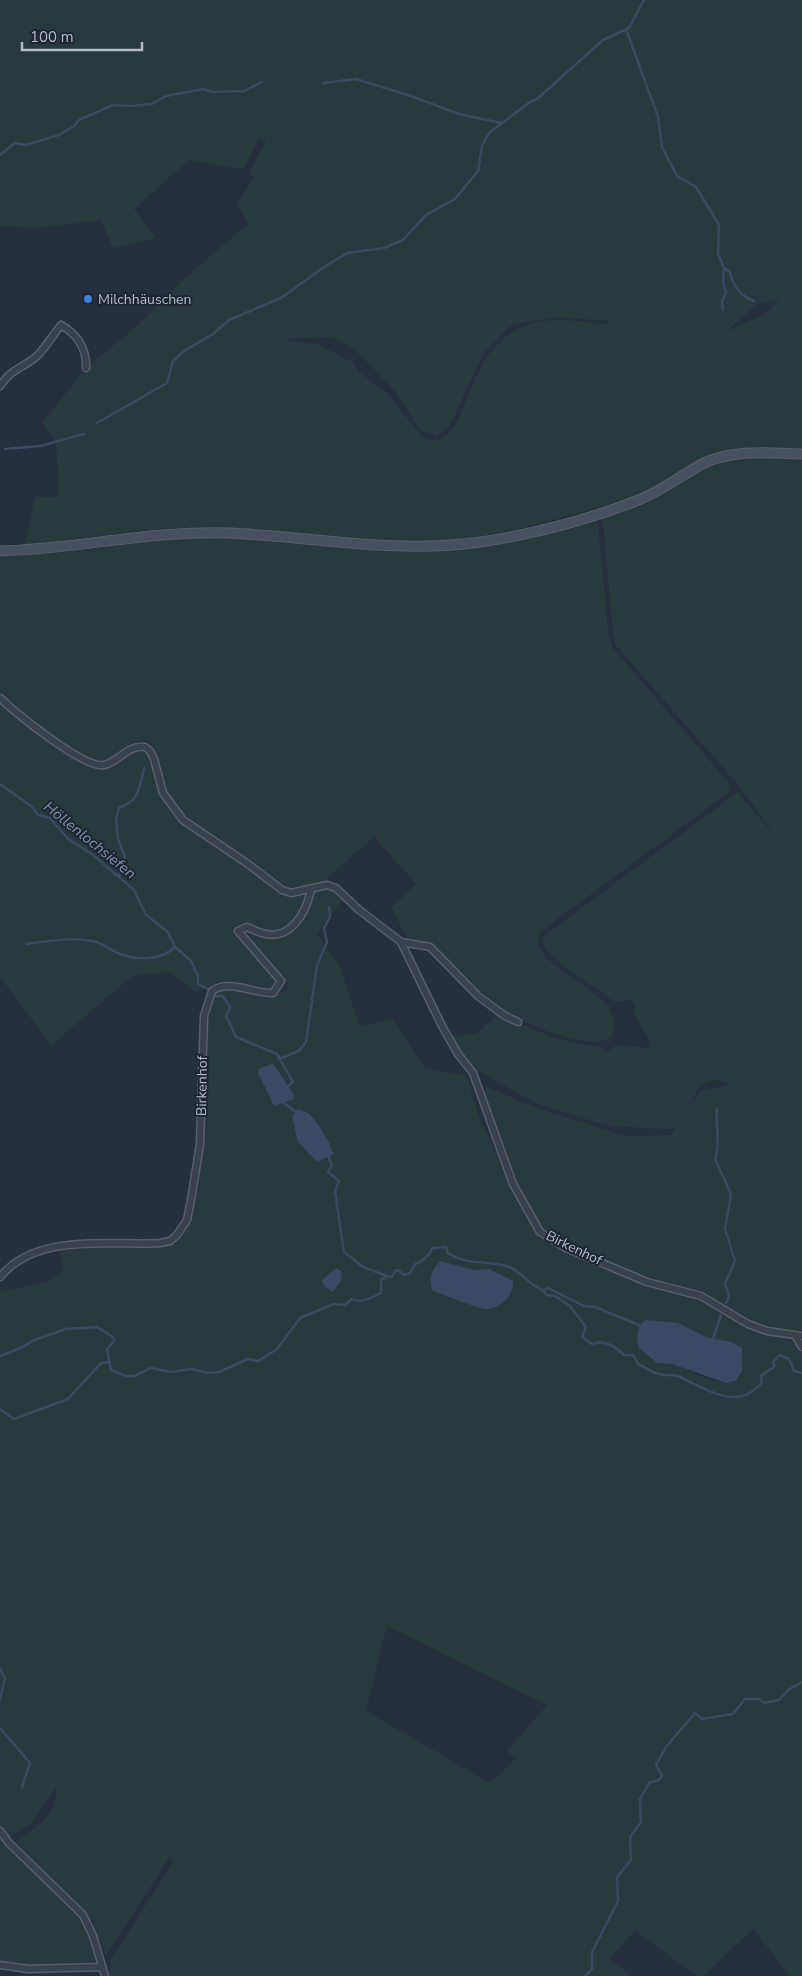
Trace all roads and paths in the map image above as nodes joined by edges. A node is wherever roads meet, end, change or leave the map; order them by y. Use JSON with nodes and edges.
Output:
{"nodes":[{"id":1,"x":86,"y":368,"type":"dead end"},
{"id":2,"x":0,"y":386,"type":"edge"},
{"id":3,"x":802,"y":454,"type":"edge"},
{"id":4,"x":0,"y":551,"type":"edge"},
{"id":5,"x":0,"y":698,"type":"edge"},
{"id":6,"x":311,"y":890,"type":"junction"},
{"id":7,"x":401,"y":942,"type":"junction"},
{"id":8,"x":518,"y":1022,"type":"dead end"},
{"id":9,"x":0,"y":1277,"type":"edge"},
{"id":10,"x":799,"y":1337,"type":"edge"},
{"id":11,"x":802,"y":1347,"type":"edge"},
{"id":12,"x":0,"y":1832,"type":"edge"},
{"id":13,"x":0,"y":1965,"type":"edge"},
{"id":14,"x":102,"y":1967,"type":"junction"},
{"id":15,"x":105,"y":1976,"type":"edge"}],
"edges":[{"from":1,"to":2,"type":"street"},
{"from":3,"to":4,"type":"street"},
{"from":5,"to":6,"type":"street","name":"Birkenhof"},
{"from":6,"to":7,"type":"street","name":"Birkenhof"},
{"from":6,"to":9,"type":"street","name":"Birkenhof"},
{"from":7,"to":8,"type":"street","name":"Birkenhof"},
{"from":7,"to":10,"type":"street","name":"Birkenhof"},
{"from":10,"to":11,"type":"street"},
{"from":12,"to":14,"type":"street"},
{"from":13,"to":14,"type":"street"},
{"from":14,"to":15,"type":"street"}]}
